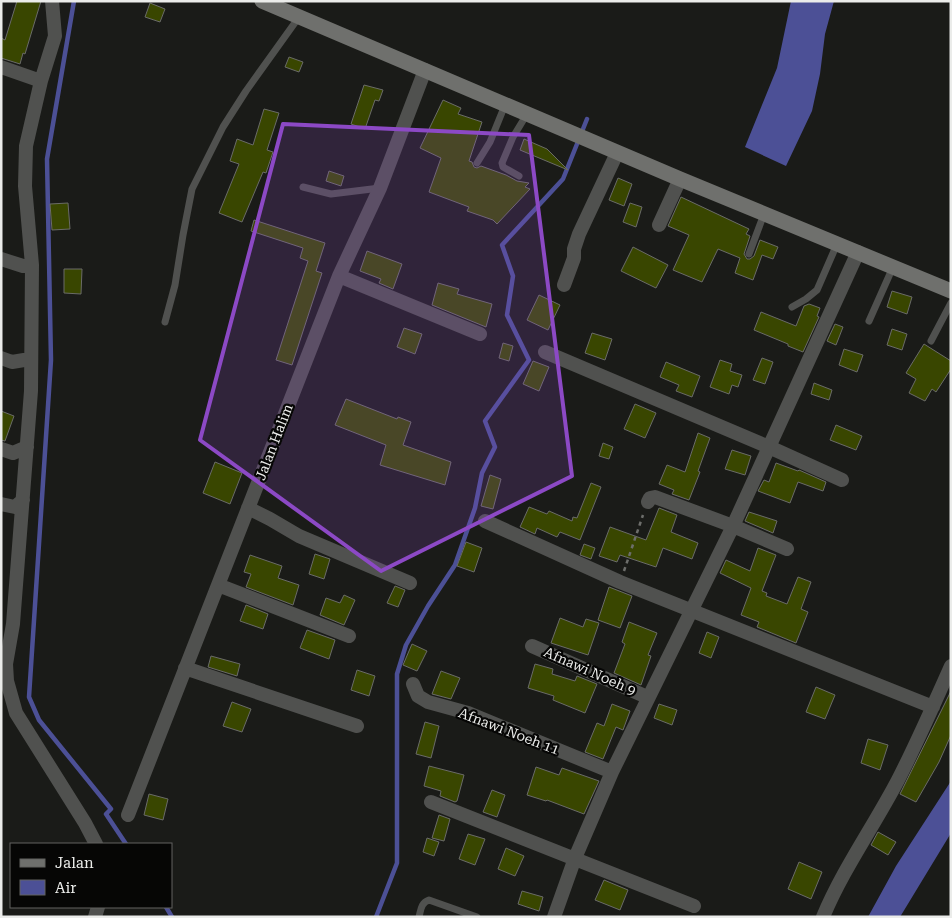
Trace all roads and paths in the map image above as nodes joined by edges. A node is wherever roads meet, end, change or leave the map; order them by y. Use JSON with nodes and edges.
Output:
{"nodes":[{"id":1,"x":52,"y":1,"type":"edge"},
{"id":2,"x":262,"y":1,"type":"edge"},
{"id":3,"x":299,"y":17,"type":"junction"},
{"id":4,"x":1,"y":67,"type":"edge"},
{"id":5,"x":425,"y":70,"type":"junction"},
{"id":6,"x":41,"y":81,"type":"junction"},
{"id":7,"x":505,"y":105,"type":"junction"},
{"id":8,"x":527,"y":114,"type":"junction"},
{"id":9,"x":618,"y":153,"type":"junction"},
{"id":10,"x":477,"y":163,"type":"dead end"},
{"id":11,"x":519,"y":176,"type":"dead end"},
{"id":12,"x":680,"y":179,"type":"junction"},
{"id":13,"x":303,"y":187,"type":"dead end"},
{"id":14,"x":380,"y":188,"type":"junction"},
{"id":15,"x":764,"y":214,"type":"junction"},
{"id":16,"x":659,"y":225,"type":"dead end"},
{"id":17,"x":837,"y":244,"type":"junction"},
{"id":18,"x":858,"y":252,"type":"junction"},
{"id":19,"x":749,"y":254,"type":"dead end"},
{"id":20,"x":1,"y":259,"type":"edge"},
{"id":21,"x":32,"y":265,"type":"junction"},
{"id":22,"x":893,"y":267,"type":"junction"},
{"id":23,"x":339,"y":276,"type":"junction"},
{"id":24,"x":564,"y":285,"type":"dead end"},
{"id":25,"x":951,"y":290,"type":"edge"},
{"id":26,"x":951,"y":304,"type":"edge"},
{"id":27,"x":792,"y":306,"type":"dead end"},
{"id":28,"x":869,"y":321,"type":"dead end"},
{"id":29,"x":164,"y":322,"type":"dead end"},
{"id":30,"x":480,"y":334,"type":"dead end"},
{"id":31,"x":931,"y":341,"type":"dead end"},
{"id":32,"x":545,"y":352,"type":"dead end"},
{"id":33,"x":1,"y":358,"type":"edge"},
{"id":34,"x":30,"y":359,"type":"junction"},
{"id":35,"x":27,"y":447,"type":"junction"},
{"id":36,"x":769,"y":447,"type":"junction"},
{"id":37,"x":1,"y":449,"type":"edge"},
{"id":38,"x":842,"y":480,"type":"dead end"},
{"id":39,"x":23,"y":500,"type":"junction"},
{"id":40,"x":648,"y":502,"type":"joint"},
{"id":41,"x":1,"y":504,"type":"edge"},
{"id":42,"x":248,"y":508,"type":"junction"},
{"id":43,"x":485,"y":521,"type":"dead end"},
{"id":44,"x":733,"y":526,"type":"junction"},
{"id":45,"x":787,"y":549,"type":"dead end"},
{"id":46,"x":620,"y":582,"type":"junction"},
{"id":47,"x":410,"y":583,"type":"dead end"},
{"id":48,"x":218,"y":584,"type":"junction"},
{"id":49,"x":691,"y":611,"type":"junction"},
{"id":50,"x":350,"y":636,"type":"dead end"},
{"id":51,"x":532,"y":646,"type":"dead end"},
{"id":52,"x":951,"y":666,"type":"edge"},
{"id":53,"x":185,"y":668,"type":"junction"},
{"id":54,"x":413,"y":684,"type":"dead end"},
{"id":55,"x":648,"y":697,"type":"junction"},
{"id":56,"x":933,"y":707,"type":"junction"},
{"id":57,"x":357,"y":726,"type":"dead end"},
{"id":58,"x":612,"y":772,"type":"junction"},
{"id":59,"x":431,"y":802,"type":"dead end"},
{"id":60,"x":128,"y":815,"type":"dead end"},
{"id":61,"x":95,"y":843,"type":"edge"},
{"id":62,"x":575,"y":858,"type":"junction"},
{"id":63,"x":694,"y":906,"type":"dead end"},
{"id":64,"x":419,"y":917,"type":"edge"},
{"id":65,"x":477,"y":917,"type":"edge"},
{"id":66,"x":554,"y":917,"type":"edge"},
{"id":67,"x":823,"y":917,"type":"edge"}],
"edges":[{"from":1,"to":6,"type":"street"},
{"from":2,"to":3,"type":"main road"},
{"from":3,"to":5,"type":"main road"},
{"from":3,"to":29,"type":"lane"},
{"from":4,"to":6,"type":"street"},
{"from":5,"to":7,"type":"main road"},
{"from":5,"to":14,"type":"street","name":"Jalan Halim"},
{"from":6,"to":21,"type":"street"},
{"from":7,"to":8,"type":"main road"},
{"from":7,"to":10,"type":"lane"},
{"from":8,"to":9,"type":"main road"},
{"from":8,"to":11,"type":"lane"},
{"from":9,"to":12,"type":"main road"},
{"from":9,"to":24,"type":"street"},
{"from":12,"to":15,"type":"main road"},
{"from":12,"to":16,"type":"street"},
{"from":13,"to":14,"type":"lane"},
{"from":14,"to":23,"type":"street","name":"Jalan Halim"},
{"from":15,"to":17,"type":"main road"},
{"from":15,"to":19,"type":"lane"},
{"from":17,"to":18,"type":"main road"},
{"from":17,"to":27,"type":"lane"},
{"from":18,"to":22,"type":"main road"},
{"from":18,"to":36,"type":"street"},
{"from":20,"to":21,"type":"street"},
{"from":21,"to":34,"type":"street"},
{"from":22,"to":25,"type":"main road"},
{"from":22,"to":28,"type":"lane"},
{"from":23,"to":30,"type":"street"},
{"from":23,"to":42,"type":"street","name":"Jalan Halim"},
{"from":26,"to":31,"type":"lane"},
{"from":32,"to":36,"type":"street"},
{"from":33,"to":34,"type":"street"},
{"from":34,"to":35,"type":"street"},
{"from":35,"to":37,"type":"street"},
{"from":35,"to":39,"type":"street"},
{"from":36,"to":38,"type":"street"},
{"from":36,"to":44,"type":"street"},
{"from":39,"to":41,"type":"street"},
{"from":39,"to":61,"type":"street"},
{"from":40,"to":44,"type":"street"},
{"from":40,"to":46,"type":"path"},
{"from":42,"to":47,"type":"street"},
{"from":42,"to":48,"type":"street","name":"Jalan Halim"},
{"from":43,"to":46,"type":"street"},
{"from":44,"to":45,"type":"street"},
{"from":44,"to":49,"type":"street"},
{"from":46,"to":49,"type":"street"},
{"from":48,"to":50,"type":"street"},
{"from":48,"to":53,"type":"street","name":"Jalan Halim"},
{"from":49,"to":55,"type":"street"},
{"from":49,"to":56,"type":"street"},
{"from":51,"to":55,"type":"street","name":"Afnawi Noeh 9"},
{"from":52,"to":56,"type":"street"},
{"from":53,"to":57,"type":"street"},
{"from":53,"to":60,"type":"street","name":"Jalan Halim"},
{"from":54,"to":58,"type":"street","name":"Afnawi Noeh 11"},
{"from":55,"to":58,"type":"street"},
{"from":56,"to":67,"type":"street"},
{"from":58,"to":62,"type":"street"},
{"from":59,"to":62,"type":"street"},
{"from":62,"to":63,"type":"street"},
{"from":62,"to":66,"type":"street"},
{"from":64,"to":65,"type":"lane"}]}
